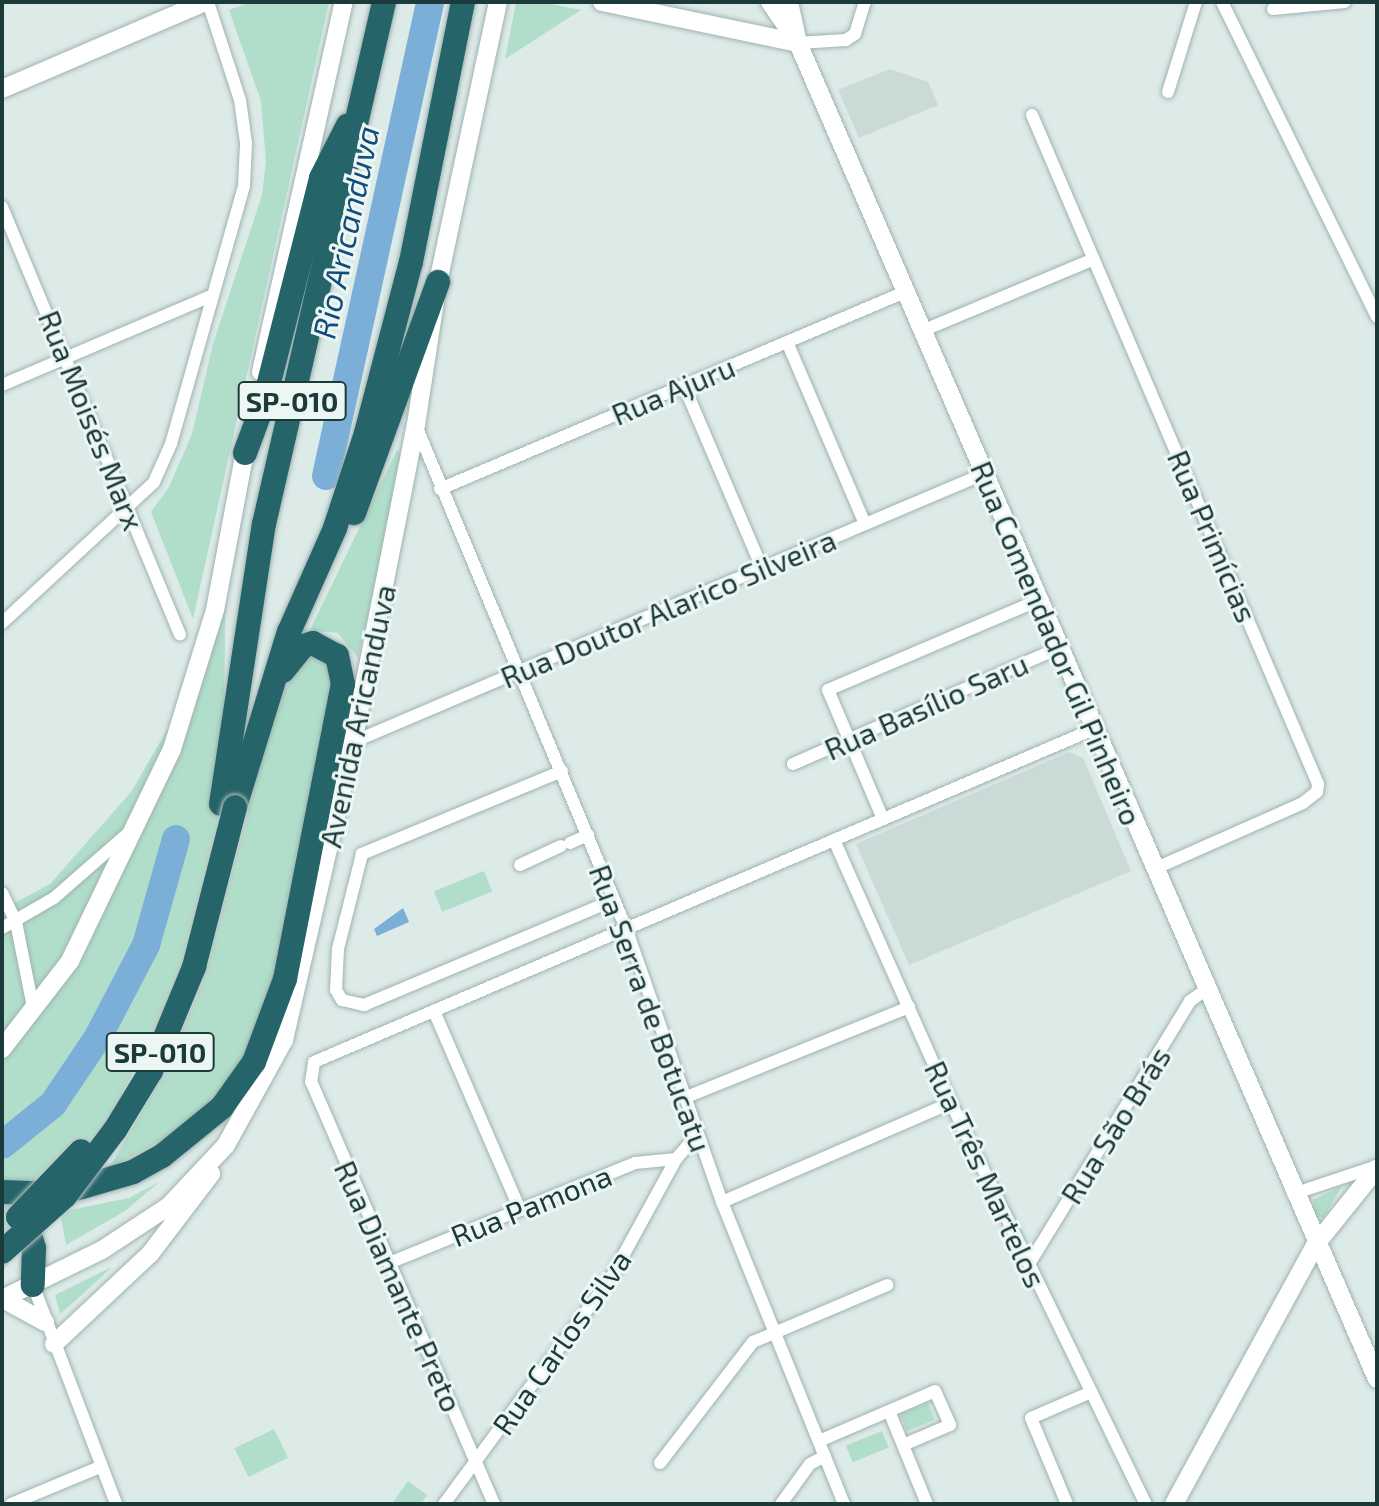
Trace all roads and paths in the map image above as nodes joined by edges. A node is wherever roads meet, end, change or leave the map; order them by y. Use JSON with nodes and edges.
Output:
{"nodes":[{"id":1,"x":207,"y":2,"type":"edge"},
{"id":2,"x":344,"y":2,"type":"edge"},
{"id":3,"x":384,"y":2,"type":"edge"},
{"id":4,"x":463,"y":2,"type":"edge"},
{"id":5,"x":498,"y":2,"type":"edge"},
{"id":6,"x":602,"y":2,"type":"edge"},
{"id":7,"x":679,"y":2,"type":"edge"},
{"id":8,"x":770,"y":2,"type":"edge"},
{"id":9,"x":789,"y":2,"type":"edge"},
{"id":10,"x":865,"y":2,"type":"edge"},
{"id":11,"x":1196,"y":2,"type":"edge"},
{"id":12,"x":1222,"y":2,"type":"edge"},
{"id":13,"x":1345,"y":2,"type":"edge"},
{"id":14,"x":1273,"y":9,"type":"dead end"},
{"id":15,"x":663,"y":15,"type":"junction"},
{"id":16,"x":798,"y":43,"type":"junction"},
{"id":17,"x":2,"y":89,"type":"edge"},
{"id":18,"x":1168,"y":92,"type":"dead end"},
{"id":19,"x":360,"y":106,"type":"junction"},
{"id":20,"x":1032,"y":115,"type":"dead end"},
{"id":21,"x":2,"y":207,"type":"edge"},
{"id":22,"x":1094,"y":259,"type":"junction"},
{"id":23,"x":438,"y":282,"type":"junction"},
{"id":24,"x":905,"y":292,"type":"junction"},
{"id":25,"x":211,"y":296,"type":"junction"},
{"id":26,"x":1377,"y":317,"type":"edge"},
{"id":27,"x":922,"y":331,"type":"junction"},
{"id":28,"x":787,"y":342,"type":"junction"},
{"id":29,"x":68,"y":356,"type":"junction"},
{"id":30,"x":2,"y":385,"type":"edge"},
{"id":31,"x":684,"y":386,"type":"junction"},
{"id":32,"x":416,"y":425,"type":"junction"},
{"id":33,"x":245,"y":453,"type":"junction"},
{"id":34,"x":983,"y":474,"type":"junction"},
{"id":35,"x":440,"y":489,"type":"junction"},
{"id":36,"x":129,"y":508,"type":"junction"},
{"id":37,"x":865,"y":524,"type":"junction"},
{"id":38,"x":762,"y":568,"type":"junction"},
{"id":39,"x":312,"y":583,"type":"junction"},
{"id":40,"x":1039,"y":600,"type":"junction"},
{"id":41,"x":2,"y":623,"type":"edge"},
{"id":42,"x":180,"y":634,"type":"dead end"},
{"id":43,"x":1059,"y":648,"type":"junction"},
{"id":44,"x":518,"y":672,"type":"junction"},
{"id":45,"x":270,"y":700,"type":"junction"},
{"id":46,"x":1094,"y":729,"type":"junction"},
{"id":47,"x":849,"y":740,"type":"junction"},
{"id":48,"x":353,"y":742,"type":"junction"},
{"id":49,"x":793,"y":764,"type":"dead end"},
{"id":50,"x":562,"y":771,"type":"junction"},
{"id":51,"x":228,"y":805,"type":"junction"},
{"id":52,"x":883,"y":819,"type":"junction"},
{"id":53,"x":140,"y":822,"type":"junction"},
{"id":54,"x":588,"y":835,"type":"junction"},
{"id":55,"x":834,"y":840,"type":"junction"},
{"id":56,"x":520,"y":865,"type":"dead end"},
{"id":57,"x":1154,"y":869,"type":"junction"},
{"id":58,"x":2,"y":893,"type":"edge"},
{"id":59,"x":614,"y":900,"type":"junction"},
{"id":60,"x":16,"y":922,"type":"junction"},
{"id":61,"x":2,"y":928,"type":"edge"},
{"id":62,"x":626,"y":928,"type":"junction"},
{"id":63,"x":1206,"y":990,"type":"junction"},
{"id":64,"x":909,"y":1007,"type":"junction"},
{"id":65,"x":434,"y":1011,"type":"junction"},
{"id":66,"x":34,"y":1012,"type":"junction"},
{"id":67,"x":2,"y":1049,"type":"edge"},
{"id":68,"x":684,"y":1098,"type":"junction"},
{"id":69,"x":951,"y":1103,"type":"junction"},
{"id":70,"x":697,"y":1135,"type":"junction"},
{"id":71,"x":226,"y":1145,"type":"junction"},
{"id":72,"x":676,"y":1159,"type":"junction"},
{"id":73,"x":1377,"y":1167,"type":"edge"},
{"id":74,"x":8,"y":1193,"type":"edge"},
{"id":75,"x":1293,"y":1194,"type":"junction"},
{"id":76,"x":722,"y":1202,"type":"junction"},
{"id":77,"x":520,"y":1210,"type":"junction"},
{"id":78,"x":2,"y":1231,"type":"edge"},
{"id":79,"x":1316,"y":1244,"type":"junction"},
{"id":80,"x":2,"y":1252,"type":"edge"},
{"id":81,"x":389,"y":1263,"type":"junction"},
{"id":82,"x":1029,"y":1264,"type":"junction"},
{"id":83,"x":33,"y":1285,"type":"junction"},
{"id":84,"x":887,"y":1285,"type":"dead end"},
{"id":85,"x":2,"y":1299,"type":"edge"},
{"id":86,"x":45,"y":1322,"type":"junction"},
{"id":87,"x":774,"y":1331,"type":"junction"},
{"id":88,"x":54,"y":1344,"type":"junction"},
{"id":89,"x":1377,"y":1379,"type":"edge"},
{"id":90,"x":1091,"y":1392,"type":"junction"},
{"id":91,"x":889,"y":1411,"type":"junction"},
{"id":92,"x":819,"y":1441,"type":"junction"},
{"id":93,"x":903,"y":1445,"type":"junction"},
{"id":94,"x":825,"y":1456,"type":"junction"},
{"id":95,"x":476,"y":1463,"type":"junction"},
{"id":96,"x":660,"y":1463,"type":"dead end"},
{"id":97,"x":100,"y":1467,"type":"junction"},
{"id":98,"x":11,"y":1504,"type":"edge"},
{"id":99,"x":116,"y":1504,"type":"edge"},
{"id":100,"x":444,"y":1504,"type":"edge"},
{"id":101,"x":494,"y":1504,"type":"edge"},
{"id":102,"x":781,"y":1504,"type":"edge"},
{"id":103,"x":844,"y":1504,"type":"edge"},
{"id":104,"x":927,"y":1504,"type":"edge"},
{"id":105,"x":1067,"y":1504,"type":"edge"},
{"id":106,"x":1146,"y":1504,"type":"edge"},
{"id":107,"x":1174,"y":1504,"type":"edge"}],
"edges":[{"from":1,"to":17,"type":"main road"},
{"from":1,"to":25,"type":"street"},
{"from":2,"to":33,"type":"main road"},
{"from":3,"to":19,"type":"highway","number":"SP-010"},
{"from":4,"to":39,"type":"highway","number":"SP-010"},
{"from":5,"to":23,"type":"main road","name":"Avenida Aricanduva"},
{"from":6,"to":15,"type":"main road"},
{"from":7,"to":15,"type":"main road"},
{"from":8,"to":16,"type":"main road","name":"Rua Comendador Gil Pinheiro"},
{"from":9,"to":16,"type":"main road","name":"Rua Comendador Gil Pinheiro"},
{"from":10,"to":16,"type":"street"},
{"from":11,"to":18,"type":"street"},
{"from":12,"to":26,"type":"street"},
{"from":13,"to":14,"type":"street"},
{"from":15,"to":16,"type":"main road"},
{"from":16,"to":24,"type":"main road","name":"Rua Comendador Gil Pinheiro"},
{"from":19,"to":33,"type":"highway"},
{"from":19,"to":51,"type":"highway","number":"SP-010"},
{"from":20,"to":22,"type":"street","name":"Rua Primícias"},
{"from":21,"to":29,"type":"street","name":"Rua Moisés Marx"},
{"from":22,"to":27,"type":"street"},
{"from":22,"to":57,"type":"street","name":"Rua Primícias"},
{"from":23,"to":32,"type":"main road","name":"Avenida Aricanduva"},
{"from":23,"to":39,"type":"highway"},
{"from":24,"to":27,"type":"main road","name":"Rua Comendador Gil Pinheiro"},
{"from":24,"to":28,"type":"street","name":"Rua Ajuru"},
{"from":25,"to":29,"type":"street"},
{"from":25,"to":36,"type":"street"},
{"from":27,"to":34,"type":"main road","name":"Rua Comendador Gil Pinheiro"},
{"from":28,"to":31,"type":"street","name":"Rua Ajuru"},
{"from":28,"to":37,"type":"street"},
{"from":29,"to":30,"type":"street"},
{"from":29,"to":36,"type":"street","name":"Rua Moisés Marx"},
{"from":31,"to":35,"type":"street","name":"Rua Ajuru"},
{"from":31,"to":38,"type":"street"},
{"from":32,"to":35,"type":"street","name":"Rua Serra de Botucatu"},
{"from":32,"to":48,"type":"main road","name":"Avenida Aricanduva"},
{"from":33,"to":53,"type":"main road"},
{"from":34,"to":37,"type":"street","name":"Rua Doutor Alarico Silveira"},
{"from":34,"to":40,"type":"main road","name":"Rua Comendador Gil Pinheiro"},
{"from":35,"to":44,"type":"street","name":"Rua Serra de Botucatu"},
{"from":36,"to":41,"type":"street"},
{"from":36,"to":42,"type":"street","name":"Rua Moisés Marx"},
{"from":37,"to":38,"type":"street","name":"Rua Doutor Alarico Silveira"},
{"from":38,"to":44,"type":"street","name":"Rua Doutor Alarico Silveira"},
{"from":39,"to":45,"type":"highway","number":"SP-010"},
{"from":40,"to":43,"type":"main road","name":"Rua Comendador Gil Pinheiro"},
{"from":40,"to":47,"type":"street"},
{"from":43,"to":46,"type":"main road","name":"Rua Comendador Gil Pinheiro"},
{"from":43,"to":47,"type":"street","name":"Rua Basílio Saru"},
{"from":44,"to":48,"type":"street","name":"Rua Doutor Alarico Silveira"},
{"from":44,"to":50,"type":"street","name":"Rua Serra de Botucatu"},
{"from":45,"to":51,"type":"highway","number":"SP-010"},
{"from":45,"to":74,"type":"highway"},
{"from":46,"to":52,"type":"street"},
{"from":46,"to":57,"type":"main road","name":"Rua Comendador Gil Pinheiro"},
{"from":47,"to":49,"type":"street","name":"Rua Basílio Saru"},
{"from":47,"to":52,"type":"street"},
{"from":48,"to":71,"type":"main road","name":"Avenida Aricanduva"},
{"from":50,"to":54,"type":"street","name":"Rua Serra de Botucatu"},
{"from":50,"to":59,"type":"street"},
{"from":51,"to":78,"type":"highway","number":"SP-010","bridge":true},
{"from":51,"to":80,"type":"highway","number":"SP-010","bridge":true},
{"from":52,"to":55,"type":"street"},
{"from":53,"to":60,"type":"street"},
{"from":53,"to":66,"type":"main road"},
{"from":54,"to":56,"type":"street"},
{"from":54,"to":59,"type":"street","name":"Rua Serra de Botucatu"},
{"from":55,"to":62,"type":"street"},
{"from":55,"to":64,"type":"street","name":"Rua Três Martelos"},
{"from":57,"to":63,"type":"main road","name":"Rua Comendador Gil Pinheiro"},
{"from":58,"to":60,"type":"street"},
{"from":59,"to":62,"type":"street","name":"Rua Serra de Botucatu"},
{"from":60,"to":61,"type":"street"},
{"from":60,"to":66,"type":"street"},
{"from":62,"to":65,"type":"street"},
{"from":62,"to":68,"type":"street","name":"Rua Serra de Botucatu"},
{"from":63,"to":75,"type":"main road","name":"Rua Comendador Gil Pinheiro"},
{"from":63,"to":82,"type":"street","name":"Rua São Brás"},
{"from":64,"to":68,"type":"street"},
{"from":64,"to":69,"type":"street","name":"Rua Três Martelos"},
{"from":65,"to":77,"type":"street"},
{"from":65,"to":81,"type":"street","name":"Rua Diamante Preto"},
{"from":66,"to":67,"type":"main road"},
{"from":68,"to":70,"type":"street","name":"Rua Serra de Botucatu"},
{"from":69,"to":76,"type":"street"},
{"from":69,"to":82,"type":"street","name":"Rua Três Martelos"},
{"from":70,"to":72,"type":"street","name":"Rua Carlos Silva"},
{"from":70,"to":76,"type":"street","name":"Rua Serra de Botucatu"},
{"from":71,"to":83,"type":"main road","name":"Avenida Aricanduva"},
{"from":71,"to":88,"type":"main road"},
{"from":72,"to":77,"type":"street","name":"Rua Pamona"},
{"from":72,"to":95,"type":"street","name":"Rua Carlos Silva"},
{"from":73,"to":75,"type":"street"},
{"from":73,"to":79,"type":"main road"},
{"from":74,"to":83,"type":"highway"},
{"from":75,"to":79,"type":"main road","name":"Rua Comendador Gil Pinheiro"},
{"from":76,"to":87,"type":"street","name":"Rua Serra de Botucatu"},
{"from":77,"to":81,"type":"street","name":"Rua Pamona"},
{"from":79,"to":89,"type":"main road","name":"Rua Comendador Gil Pinheiro"},
{"from":79,"to":107,"type":"main road"},
{"from":81,"to":95,"type":"street","name":"Rua Diamante Preto"},
{"from":82,"to":90,"type":"street","name":"Rua Três Martelos"},
{"from":83,"to":85,"type":"main road","name":"Avenida Aricanduva"},
{"from":83,"to":86,"type":"street"},
{"from":84,"to":87,"type":"street"},
{"from":85,"to":86,"type":"main road"},
{"from":86,"to":88,"type":"street"},
{"from":87,"to":92,"type":"street","name":"Rua Serra de Botucatu"},
{"from":87,"to":96,"type":"street"},
{"from":88,"to":97,"type":"street"},
{"from":90,"to":105,"type":"street"},
{"from":90,"to":106,"type":"street","name":"Rua Três Martelos"},
{"from":91,"to":92,"type":"street"},
{"from":91,"to":93,"type":"street"},
{"from":91,"to":93,"type":"street"},
{"from":92,"to":94,"type":"street","name":"Rua Serra de Botucatu"},
{"from":93,"to":104,"type":"street"},
{"from":94,"to":102,"type":"street"},
{"from":94,"to":103,"type":"street","name":"Rua Serra de Botucatu"},
{"from":95,"to":100,"type":"street","name":"Rua Carlos Silva"},
{"from":95,"to":101,"type":"street","name":"Rua Diamante Preto"},
{"from":97,"to":98,"type":"street"},
{"from":97,"to":99,"type":"street"}]}
